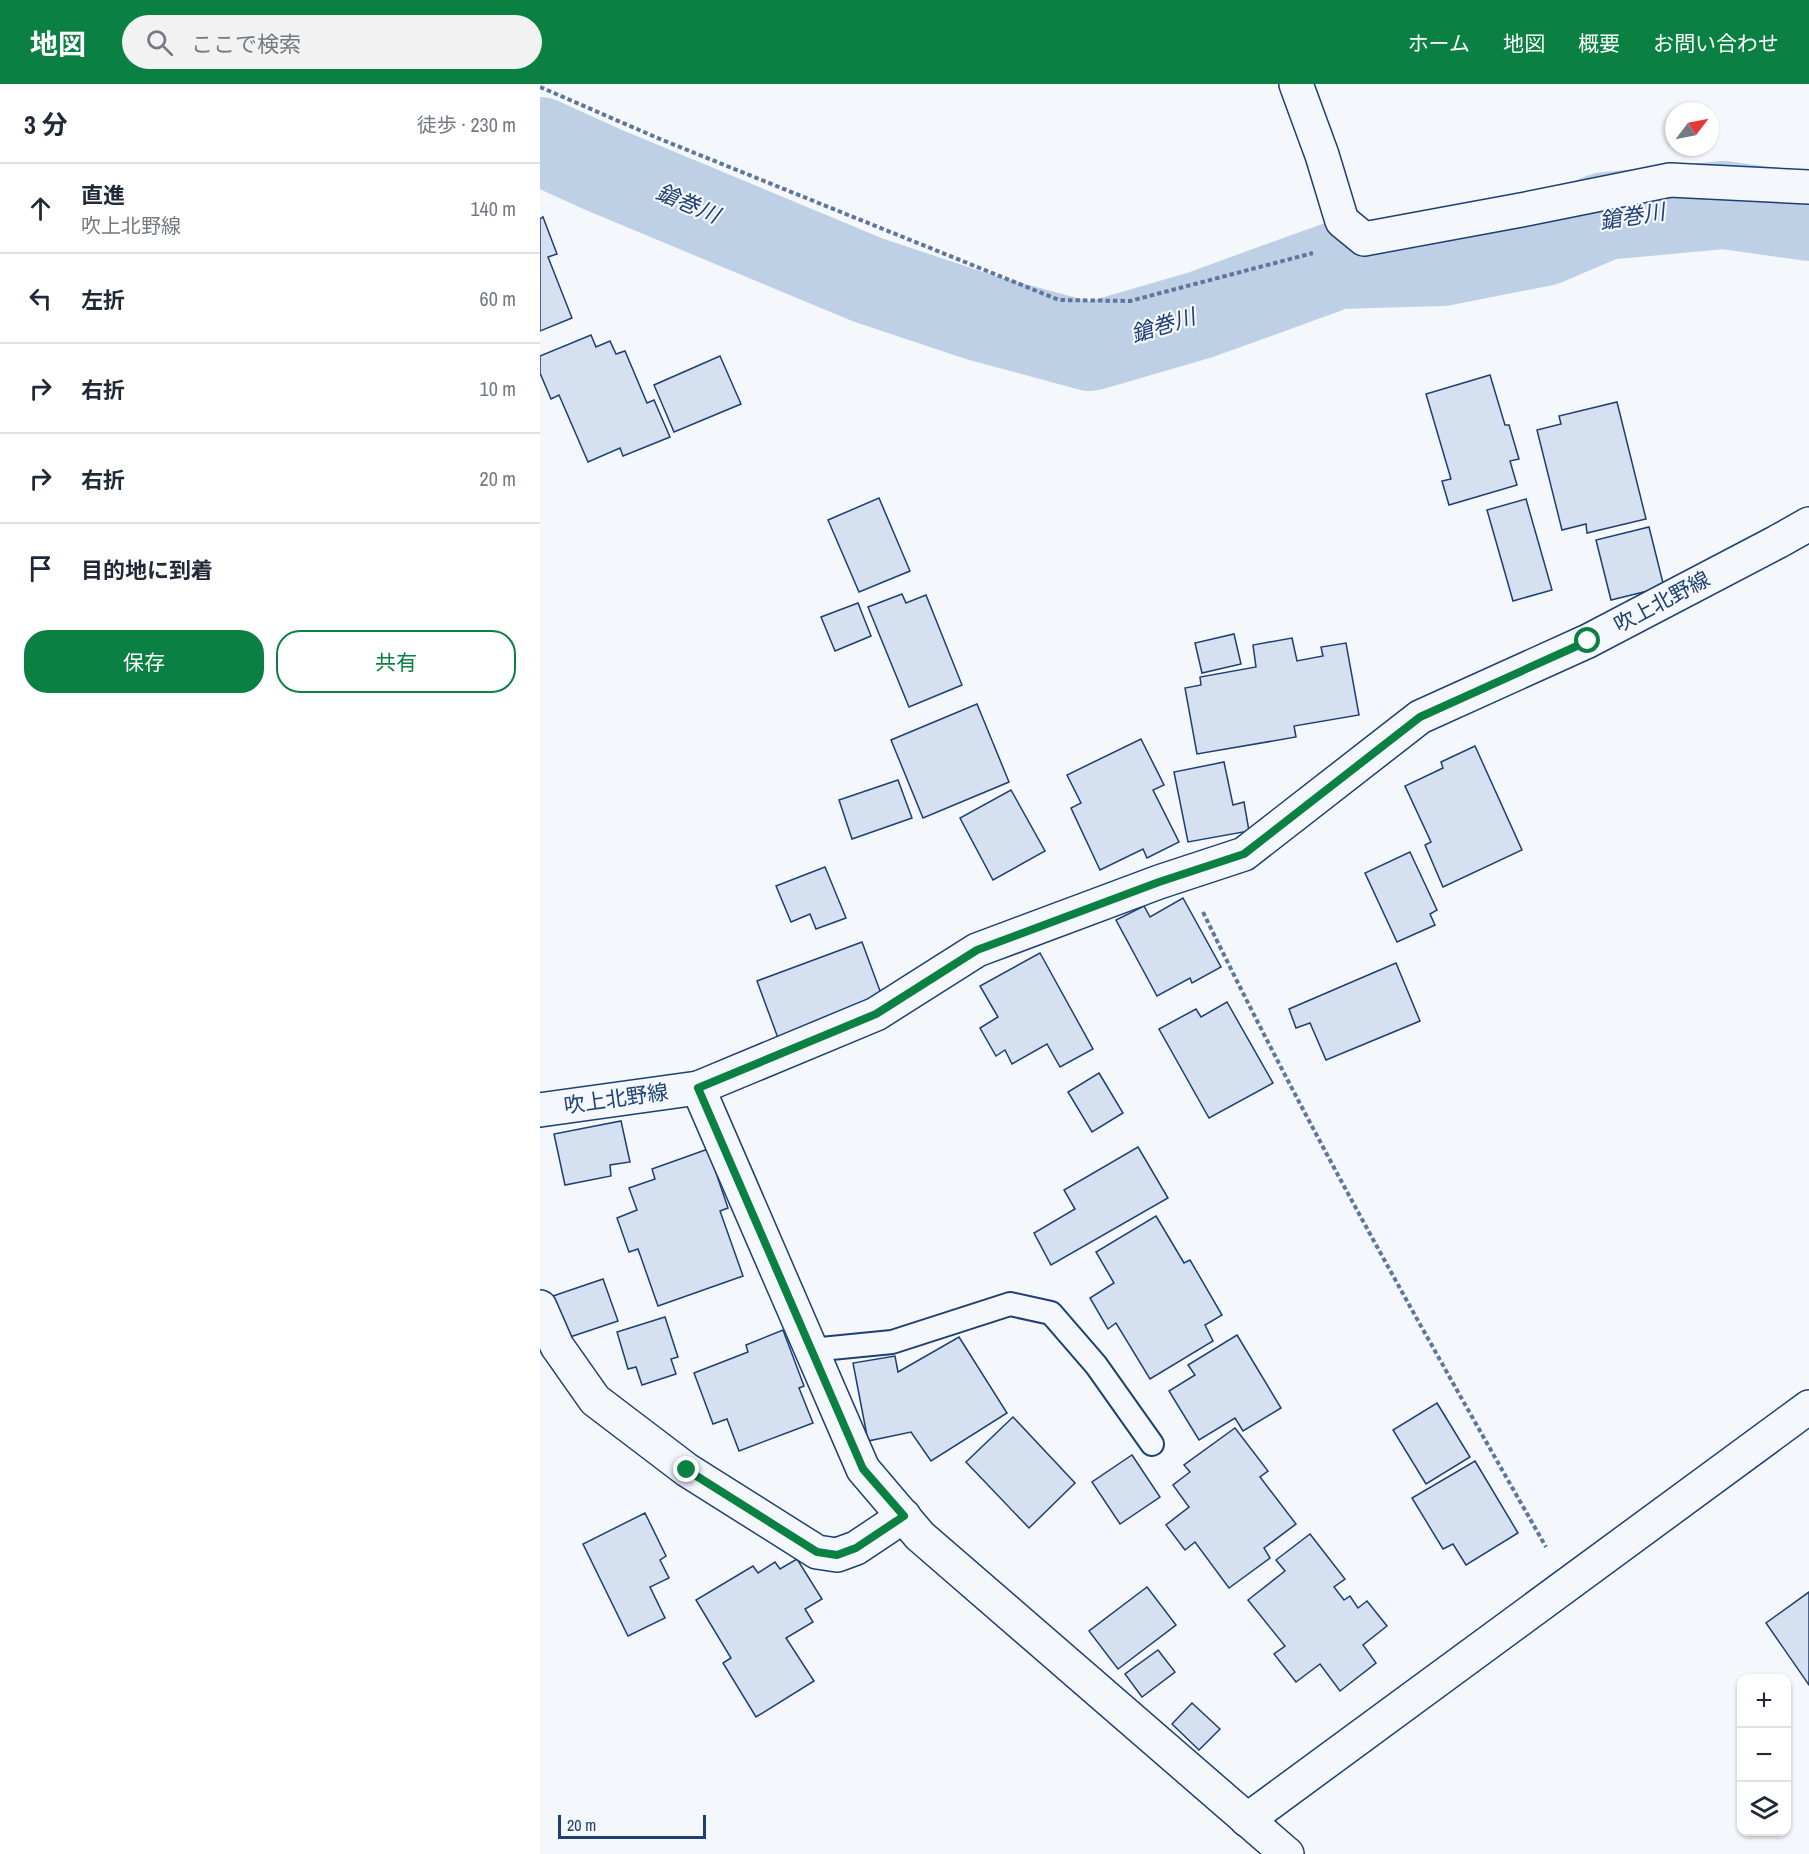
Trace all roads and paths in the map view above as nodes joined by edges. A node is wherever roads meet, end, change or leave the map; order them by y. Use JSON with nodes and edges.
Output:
{"nodes":[{"id":1,"x":1296,"y":84,"type":"edge"},
{"id":2,"x":540,"y":87,"type":"edge"},
{"id":3,"x":1809,"y":187,"type":"edge"},
{"id":4,"x":1364,"y":239,"type":"junction"},
{"id":5,"x":1809,"y":524,"type":"edge"},
{"id":6,"x":1185,"y":873,"type":"junction"},
{"id":7,"x":698,"y":1088,"type":"junction"},
{"id":8,"x":540,"y":1110,"type":"edge"},
{"id":9,"x":540,"y":1307,"type":"edge"},
{"id":10,"x":811,"y":1350,"type":"junction"},
{"id":11,"x":1809,"y":1407,"type":"edge"},
{"id":12,"x":1152,"y":1444,"type":"dead end"},
{"id":13,"x":904,"y":1516,"type":"junction"},
{"id":14,"x":1568,"y":1584,"type":"junction"},
{"id":15,"x":1247,"y":1820,"type":"junction"},
{"id":16,"x":1287,"y":1854,"type":"edge"}],
"edges":[{"from":1,"to":4,"type":"street"},
{"from":2,"to":4,"type":"path"},
{"from":3,"to":4,"type":"street"},
{"from":5,"to":6,"type":"street","name":"吹上北野線"},
{"from":6,"to":7,"type":"street","name":"吹上北野線"},
{"from":6,"to":14,"type":"path"},
{"from":7,"to":8,"type":"street","name":"吹上北野線"},
{"from":7,"to":10,"type":"street"},
{"from":9,"to":13,"type":"street"},
{"from":10,"to":12,"type":"lane"},
{"from":10,"to":13,"type":"street"},
{"from":11,"to":14,"type":"street"},
{"from":13,"to":15,"type":"street"},
{"from":14,"to":15,"type":"street"},
{"from":15,"to":16,"type":"street"}]}
